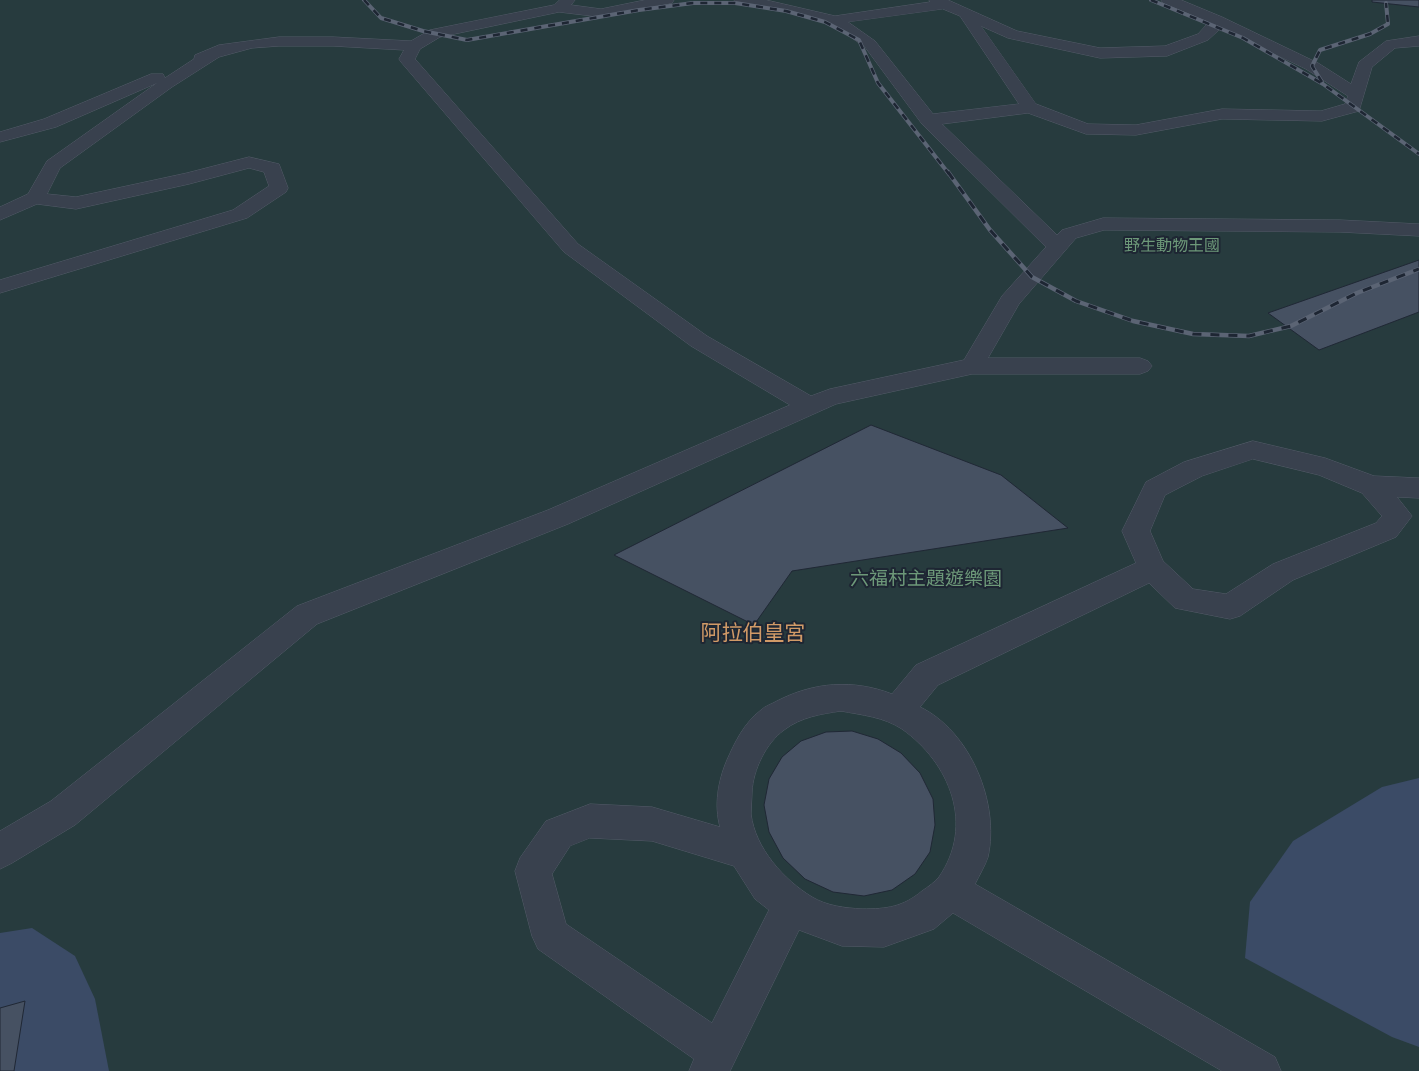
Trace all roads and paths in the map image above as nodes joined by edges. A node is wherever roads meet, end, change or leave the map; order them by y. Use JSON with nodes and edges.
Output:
{"nodes":[{"id":1,"x":667,"y":0,"type":"edge"},
{"id":2,"x":741,"y":0,"type":"edge"},
{"id":3,"x":1168,"y":0,"type":"edge"},
{"id":4,"x":941,"y":2,"type":"edge"},
{"id":5,"x":564,"y":4,"type":"edge"},
{"id":6,"x":965,"y":13,"type":"junction"},
{"id":7,"x":835,"y":20,"type":"junction"},
{"id":8,"x":1217,"y":20,"type":"junction"},
{"id":9,"x":1419,"y":41,"type":"edge"},
{"id":10,"x":414,"y":46,"type":"junction"},
{"id":11,"x":219,"y":50,"type":"junction"},
{"id":12,"x":1357,"y":95,"type":"junction"},
{"id":13,"x":1030,"y":108,"type":"junction"},
{"id":14,"x":928,"y":120,"type":"junction"},
{"id":15,"x":0,"y":137,"type":"edge"},
{"id":16,"x":35,"y":198,"type":"junction"},
{"id":17,"x":0,"y":214,"type":"edge"},
{"id":18,"x":1419,"y":230,"type":"edge"},
{"id":19,"x":1058,"y":247,"type":"junction"},
{"id":20,"x":0,"y":287,"type":"edge"},
{"id":21,"x":972,"y":366,"type":"junction"},
{"id":22,"x":1140,"y":366,"type":"dead end"},
{"id":23,"x":810,"y":406,"type":"junction"},
{"id":24,"x":1370,"y":486,"type":"junction"},
{"id":25,"x":1419,"y":488,"type":"edge"},
{"id":26,"x":1152,"y":568,"type":"junction"},
{"id":27,"x":897,"y":712,"type":"junction"},
{"id":28,"x":0,"y":851,"type":"edge"},
{"id":29,"x":745,"y":852,"type":"junction"},
{"id":30,"x":951,"y":891,"type":"junction"},
{"id":31,"x":792,"y":904,"type":"junction"},
{"id":32,"x":714,"y":1061,"type":"edge"},
{"id":33,"x":1261,"y":1071,"type":"edge"}],
"edges":[{"from":1,"to":5,"type":"street"},
{"from":2,"to":7,"type":"street"},
{"from":3,"to":8,"type":"street"},
{"from":4,"to":6,"type":"street"},
{"from":4,"to":7,"type":"street"},
{"from":5,"to":10,"type":"street"},
{"from":6,"to":8,"type":"street"},
{"from":6,"to":13,"type":"street"},
{"from":7,"to":14,"type":"street"},
{"from":8,"to":12,"type":"street"},
{"from":9,"to":12,"type":"street"},
{"from":10,"to":11,"type":"street"},
{"from":10,"to":23,"type":"street"},
{"from":11,"to":15,"type":"street"},
{"from":11,"to":16,"type":"street"},
{"from":12,"to":13,"type":"street"},
{"from":13,"to":14,"type":"street"},
{"from":14,"to":19,"type":"street"},
{"from":16,"to":17,"type":"street"},
{"from":16,"to":20,"type":"street"},
{"from":18,"to":19,"type":"street"},
{"from":19,"to":21,"type":"street"},
{"from":21,"to":22,"type":"street"},
{"from":21,"to":23,"type":"street"},
{"from":23,"to":28,"type":"street"},
{"from":24,"to":25,"type":"street"},
{"from":24,"to":26,"type":"street"},
{"from":24,"to":26,"type":"street"},
{"from":26,"to":27,"type":"street"},
{"from":27,"to":29,"type":"street"},
{"from":27,"to":30,"type":"street"},
{"from":29,"to":31,"type":"street"},
{"from":29,"to":32,"type":"street"},
{"from":30,"to":31,"type":"street"},
{"from":30,"to":33,"type":"street"},
{"from":31,"to":32,"type":"street"}]}
